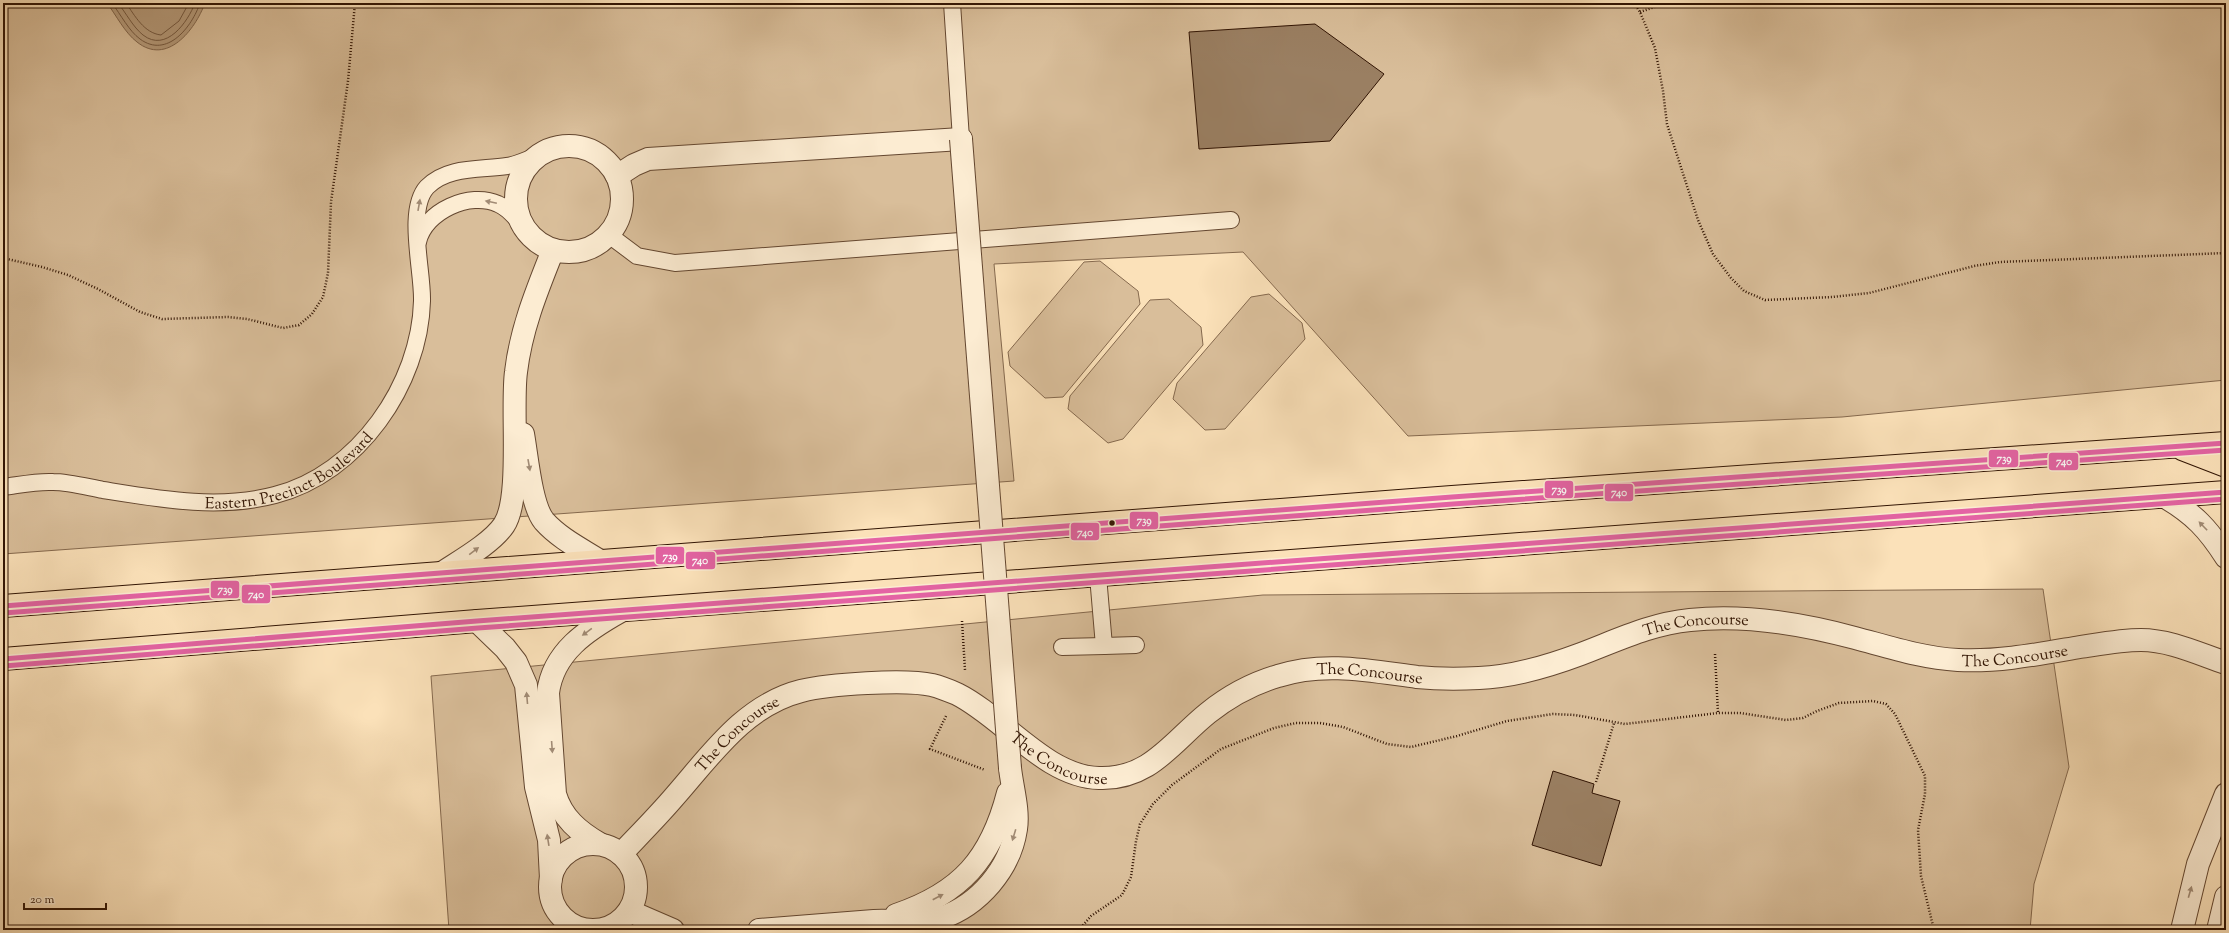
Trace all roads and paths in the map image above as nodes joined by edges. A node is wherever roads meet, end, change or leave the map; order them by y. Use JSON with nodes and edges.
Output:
{"nodes":[{"id":1,"x":355,"y":3,"type":"edge"},
{"id":2,"x":952,"y":3,"type":"edge"},
{"id":3,"x":1634,"y":3,"type":"edge"},
{"id":4,"x":1666,"y":3,"type":"edge"},
{"id":5,"x":1640,"y":12,"type":"junction"},
{"id":6,"x":961,"y":140,"type":"junction"},
{"id":7,"x":540,"y":154,"type":"junction"},
{"id":8,"x":617,"y":176,"type":"junction"},
{"id":9,"x":1231,"y":220,"type":"dead end"},
{"id":10,"x":521,"y":224,"type":"junction"},
{"id":11,"x":609,"y":235,"type":"junction"},
{"id":12,"x":418,"y":244,"type":"junction"},
{"id":13,"x":553,"y":250,"type":"junction"},
{"id":14,"x":2226,"y":253,"type":"edge"},
{"id":15,"x":3,"y":258,"type":"edge"},
{"id":16,"x":515,"y":386,"type":"junction"},
{"id":17,"x":2226,"y":443,"type":"edge"},
{"id":18,"x":2178,"y":447,"type":"junction"},
{"id":19,"x":2226,"y":466,"type":"edge"},
{"id":20,"x":3,"y":487,"type":"edge"},
{"id":21,"x":2226,"y":492,"type":"edge"},
{"id":22,"x":2165,"y":498,"type":"junction"},
{"id":23,"x":2226,"y":557,"type":"edge"},
{"id":24,"x":600,"y":561,"type":"junction"},
{"id":25,"x":442,"y":573,"type":"junction"},
{"id":26,"x":1098,"y":576,"type":"junction"},
{"id":27,"x":3,"y":606,"type":"edge"},
{"id":28,"x":621,"y":611,"type":"junction"},
{"id":29,"x":477,"y":621,"type":"junction"},
{"id":30,"x":962,"y":621,"type":"dead end"},
{"id":31,"x":1136,"y":644,"type":"dead end"},
{"id":32,"x":1104,"y":646,"type":"junction"},
{"id":33,"x":1062,"y":647,"type":"dead end"},
{"id":34,"x":1715,"y":654,"type":"dead end"},
{"id":35,"x":3,"y":659,"type":"edge"},
{"id":36,"x":2226,"y":663,"type":"edge"},
{"id":37,"x":966,"y":671,"type":"dead end"},
{"id":38,"x":1718,"y":713,"type":"junction"},
{"id":39,"x":947,"y":714,"type":"dead end"},
{"id":40,"x":1614,"y":723,"type":"junction"},
{"id":41,"x":987,"y":770,"type":"dead end"},
{"id":42,"x":1596,"y":782,"type":"dead end"},
{"id":43,"x":2225,"y":798,"type":"edge"},
{"id":44,"x":600,"y":844,"type":"junction"},
{"id":45,"x":621,"y":854,"type":"junction"},
{"id":46,"x":551,"y":888,"type":"junction"},
{"id":47,"x":2226,"y":897,"type":"edge"},
{"id":48,"x":618,"y":922,"type":"edge"},
{"id":49,"x":553,"y":930,"type":"edge"},
{"id":50,"x":673,"y":930,"type":"edge"},
{"id":51,"x":759,"y":930,"type":"edge"},
{"id":52,"x":1079,"y":930,"type":"edge"},
{"id":53,"x":1934,"y":930,"type":"edge"},
{"id":54,"x":2182,"y":930,"type":"edge"},
{"id":55,"x":2218,"y":930,"type":"edge"}],
"edges":[{"from":1,"to":15,"type":"path"},
{"from":2,"to":6,"type":"lane"},
{"from":3,"to":5,"type":"path"},
{"from":4,"to":5,"type":"path"},
{"from":5,"to":14,"type":"path"},
{"from":6,"to":8,"type":"street"},
{"from":6,"to":51,"type":"street","bridge":true},
{"from":7,"to":8,"type":"street"},
{"from":7,"to":10,"type":"street"},
{"from":12,"to":7,"type":"lane","name":"Eastern Precinct Boulevard","one_way":true},
{"from":8,"to":11,"type":"street"},
{"from":9,"to":11,"type":"lane"},
{"from":10,"to":12,"type":"lane","one_way":true},
{"from":10,"to":13,"type":"street"},
{"from":11,"to":13,"type":"street"},
{"from":12,"to":20,"type":"lane","name":"Eastern Precinct Boulevard"},
{"from":13,"to":16,"type":"street"},
{"from":16,"to":24,"type":"street","one_way":true},
{"from":25,"to":16,"type":"street","one_way":true},
{"from":17,"to":18,"type":"main road"},
{"from":18,"to":19,"type":"main road"},
{"from":18,"to":24,"type":"main road"},
{"from":21,"to":22,"type":"main road"},
{"from":23,"to":22,"type":"street","one_way":true},
{"from":22,"to":26,"type":"main road"},
{"from":24,"to":25,"type":"main road"},
{"from":25,"to":27,"type":"main road"},
{"from":26,"to":28,"type":"main road"},
{"from":26,"to":32,"type":"lane"},
{"from":28,"to":29,"type":"main road"},
{"from":28,"to":44,"type":"street","one_way":true},
{"from":29,"to":35,"type":"main road"},
{"from":46,"to":29,"type":"street","one_way":true},
{"from":30,"to":37,"type":"path"},
{"from":31,"to":32,"type":"lane"},
{"from":32,"to":33,"type":"lane"},
{"from":34,"to":38,"type":"path"},
{"from":36,"to":45,"type":"street","name":"The Concourse"},
{"from":38,"to":40,"type":"path"},
{"from":38,"to":53,"type":"path"},
{"from":39,"to":41,"type":"path"},
{"from":40,"to":42,"type":"path"},
{"from":40,"to":52,"type":"path"},
{"from":54,"to":43,"type":"street","one_way":true},
{"from":44,"to":45,"type":"street"},
{"from":44,"to":46,"type":"street"},
{"from":45,"to":48,"type":"street"},
{"from":46,"to":48,"type":"street"},
{"from":46,"to":49,"type":"street"},
{"from":47,"to":55,"type":"street"},
{"from":48,"to":50,"type":"street"}]}
